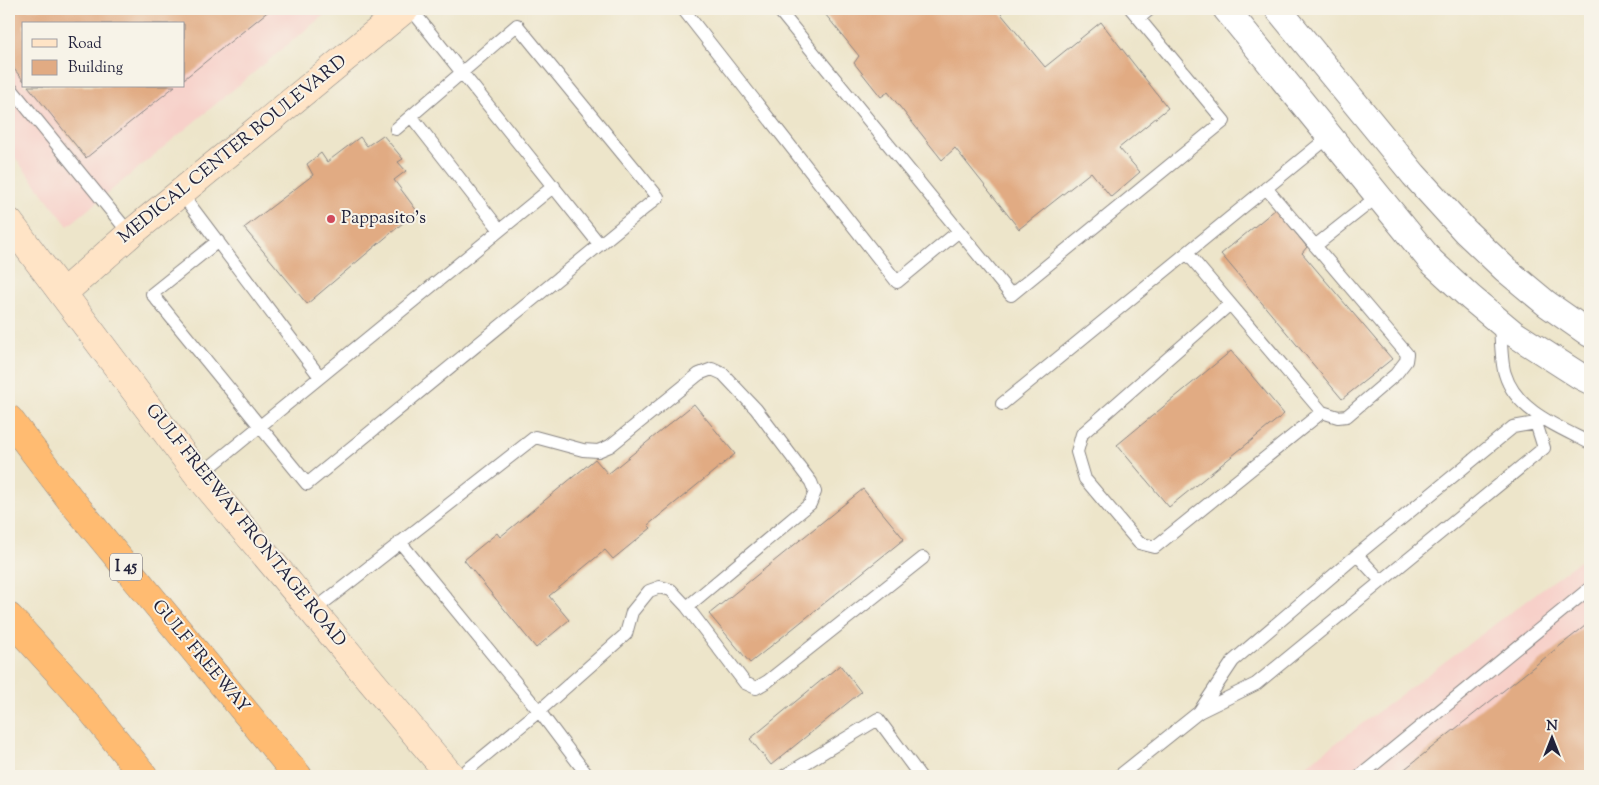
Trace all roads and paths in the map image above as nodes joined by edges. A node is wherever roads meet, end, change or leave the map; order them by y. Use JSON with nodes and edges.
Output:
{"nodes":[{"id":1,"x":405,"y":9,"type":"edge"},
{"id":2,"x":411,"y":9,"type":"edge"},
{"id":3,"x":683,"y":9,"type":"edge"},
{"id":4,"x":778,"y":9,"type":"edge"},
{"id":5,"x":1150,"y":9,"type":"edge"},
{"id":6,"x":1226,"y":9,"type":"edge"},
{"id":7,"x":1278,"y":9,"type":"edge"},
{"id":8,"x":1135,"y":13,"type":"edge"},
{"id":9,"x":462,"y":73,"type":"junction"},
{"id":10,"x":9,"y":86,"type":"edge"},
{"id":11,"x":411,"y":116,"type":"junction"},
{"id":12,"x":396,"y":129,"type":"dead end"},
{"id":13,"x":1330,"y":136,"type":"junction"},
{"id":14,"x":1414,"y":175,"type":"junction"},
{"id":15,"x":554,"y":186,"type":"junction"},
{"id":16,"x":1266,"y":188,"type":"junction"},
{"id":17,"x":181,"y":193,"type":"junction"},
{"id":18,"x":1380,"y":198,"type":"junction"},
{"id":19,"x":9,"y":222,"type":"edge"},
{"id":20,"x":500,"y":230,"type":"junction"},
{"id":21,"x":959,"y":231,"type":"junction"},
{"id":22,"x":130,"y":234,"type":"junction"},
{"id":23,"x":218,"y":241,"type":"junction"},
{"id":24,"x":600,"y":245,"type":"junction"},
{"id":25,"x":1315,"y":246,"type":"junction"},
{"id":26,"x":1187,"y":252,"type":"junction"},
{"id":27,"x":63,"y":293,"type":"junction"},
{"id":28,"x":1230,"y":304,"type":"junction"},
{"id":29,"x":1500,"y":322,"type":"junction"},
{"id":30,"x":1590,"y":334,"type":"edge"},
{"id":31,"x":320,"y":377,"type":"junction"},
{"id":32,"x":1590,"y":381,"type":"edge"},
{"id":33,"x":1002,"y":404,"type":"dead end"},
{"id":34,"x":1322,"y":412,"type":"junction"},
{"id":35,"x":9,"y":420,"type":"edge"},
{"id":36,"x":1539,"y":420,"type":"junction"},
{"id":37,"x":9,"y":424,"type":"edge"},
{"id":38,"x":260,"y":426,"type":"junction"},
{"id":39,"x":1590,"y":443,"type":"edge"},
{"id":40,"x":199,"y":476,"type":"junction"},
{"id":41,"x":400,"y":542,"type":"junction"},
{"id":42,"x":1357,"y":555,"type":"junction"},
{"id":43,"x":923,"y":558,"type":"dead end"},
{"id":44,"x":1381,"y":581,"type":"junction"},
{"id":45,"x":1590,"y":588,"type":"edge"},
{"id":46,"x":9,"y":596,"type":"edge"},
{"id":47,"x":687,"y":607,"type":"junction"},
{"id":48,"x":313,"y":611,"type":"junction"},
{"id":49,"x":9,"y":617,"type":"edge"},
{"id":50,"x":76,"y":691,"type":"junction"},
{"id":51,"x":539,"y":711,"type":"junction"},
{"id":52,"x":1199,"y":712,"type":"junction"},
{"id":53,"x":247,"y":713,"type":"junction"},
{"id":54,"x":144,"y":776,"type":"edge"},
{"id":55,"x":298,"y":776,"type":"edge"},
{"id":56,"x":451,"y":776,"type":"edge"},
{"id":57,"x":460,"y":776,"type":"edge"},
{"id":58,"x":588,"y":776,"type":"edge"},
{"id":59,"x":784,"y":776,"type":"edge"},
{"id":60,"x":920,"y":776,"type":"edge"},
{"id":61,"x":1119,"y":776,"type":"edge"},
{"id":62,"x":1360,"y":776,"type":"edge"}],
"edges":[{"from":1,"to":17,"type":"main road","name":"MEDICAL CENTER BOULEVARD"},
{"from":2,"to":9,"type":"lane"},
{"from":3,"to":21,"type":"lane"},
{"from":4,"to":21,"type":"lane"},
{"from":5,"to":8,"type":"lane"},
{"from":6,"to":13,"type":"street"},
{"from":7,"to":14,"type":"street"},
{"from":8,"to":21,"type":"lane"},
{"from":9,"to":11,"type":"lane"},
{"from":9,"to":15,"type":"lane"},
{"from":9,"to":24,"type":"lane"},
{"from":10,"to":22,"type":"lane"},
{"from":11,"to":12,"type":"lane"},
{"from":11,"to":20,"type":"lane"},
{"from":13,"to":16,"type":"lane"},
{"from":13,"to":18,"type":"street"},
{"from":14,"to":18,"type":"street"},
{"from":14,"to":30,"type":"street"},
{"from":15,"to":20,"type":"lane"},
{"from":15,"to":24,"type":"lane"},
{"from":16,"to":25,"type":"lane"},
{"from":16,"to":26,"type":"lane"},
{"from":17,"to":22,"type":"main road","name":"MEDICAL CENTER BOULEVARD"},
{"from":17,"to":23,"type":"lane"},
{"from":18,"to":25,"type":"lane"},
{"from":18,"to":29,"type":"street"},
{"from":19,"to":27,"type":"main road","name":"GULF FREEWAY FRONTAGE ROAD"},
{"from":20,"to":31,"type":"lane"},
{"from":22,"to":27,"type":"main road","name":"MEDICAL CENTER BOULEVARD"},
{"from":23,"to":31,"type":"lane"},
{"from":23,"to":38,"type":"lane"},
{"from":24,"to":38,"type":"lane"},
{"from":25,"to":34,"type":"lane"},
{"from":26,"to":28,"type":"lane"},
{"from":26,"to":33,"type":"lane"},
{"from":27,"to":40,"type":"main road","name":"GULF FREEWAY FRONTAGE ROAD"},
{"from":28,"to":34,"type":"lane"},
{"from":28,"to":34,"type":"lane"},
{"from":29,"to":32,"type":"street"},
{"from":29,"to":36,"type":"lane"},
{"from":31,"to":38,"type":"lane"},
{"from":35,"to":53,"type":"highway","name":"GULF FREEWAY","number":"I 45"},
{"from":36,"to":39,"type":"lane"},
{"from":36,"to":42,"type":"lane"},
{"from":36,"to":44,"type":"lane"},
{"from":37,"to":53,"type":"highway"},
{"from":38,"to":40,"type":"lane"},
{"from":40,"to":48,"type":"main road","name":"GULF FREEWAY FRONTAGE ROAD"},
{"from":41,"to":47,"type":"lane"},
{"from":41,"to":48,"type":"lane"},
{"from":41,"to":51,"type":"lane"},
{"from":42,"to":44,"type":"lane"},
{"from":42,"to":52,"type":"lane"},
{"from":43,"to":47,"type":"lane"},
{"from":44,"to":52,"type":"lane"},
{"from":45,"to":62,"type":"lane"},
{"from":46,"to":50,"type":"highway"},
{"from":47,"to":51,"type":"lane"},
{"from":48,"to":56,"type":"main road","name":"GULF FREEWAY FRONTAGE ROAD"},
{"from":49,"to":50,"type":"highway"},
{"from":50,"to":54,"type":"highway"},
{"from":51,"to":57,"type":"lane"},
{"from":51,"to":58,"type":"lane"},
{"from":52,"to":61,"type":"lane"},
{"from":53,"to":55,"type":"highway","name":"GULF FREEWAY","number":"I 45"},
{"from":59,"to":60,"type":"lane"}]}
